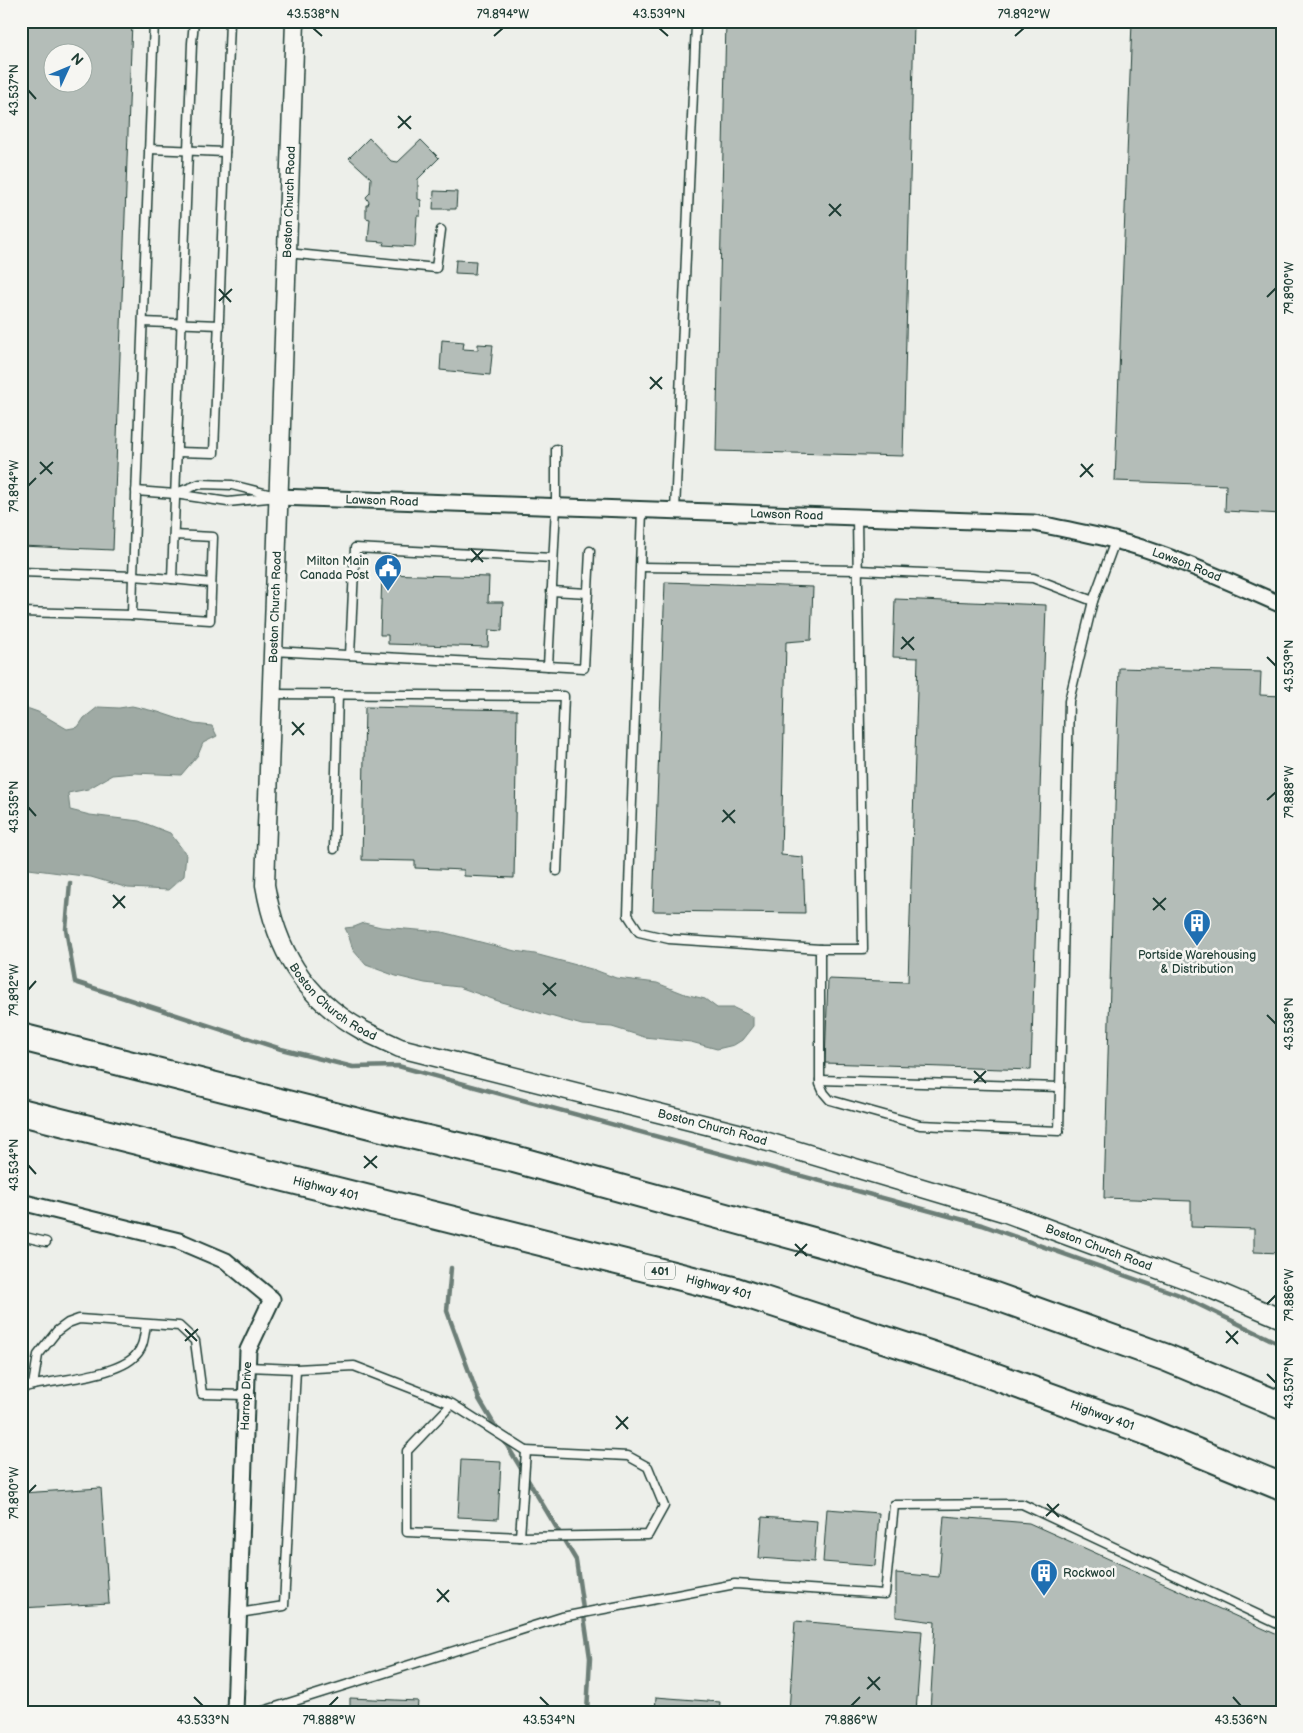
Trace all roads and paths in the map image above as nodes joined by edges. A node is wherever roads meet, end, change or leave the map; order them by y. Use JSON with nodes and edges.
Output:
{"nodes":[{"id":1,"x":154,"y":21,"type":"edge"},
{"id":2,"x":194,"y":21,"type":"edge"},
{"id":3,"x":230,"y":21,"type":"edge"},
{"id":4,"x":295,"y":21,"type":"edge"},
{"id":5,"x":696,"y":24,"type":"dead end"},
{"id":6,"x":149,"y":149,"type":"junction"},
{"id":7,"x":188,"y":151,"type":"junction"},
{"id":8,"x":225,"y":152,"type":"junction"},
{"id":9,"x":440,"y":230,"type":"dead end"},
{"id":10,"x":287,"y":253,"type":"junction"},
{"id":11,"x":143,"y":322,"type":"junction"},
{"id":12,"x":181,"y":323,"type":"junction"},
{"id":13,"x":219,"y":325,"type":"junction"},
{"id":14,"x":556,"y":449,"type":"dead end"},
{"id":15,"x":177,"y":452,"type":"junction"},
{"id":16,"x":136,"y":491,"type":"junction"},
{"id":17,"x":175,"y":494,"type":"junction"},
{"id":18,"x":278,"y":497,"type":"junction"},
{"id":19,"x":556,"y":506,"type":"junction"},
{"id":20,"x":642,"y":510,"type":"junction"},
{"id":21,"x":675,"y":511,"type":"junction"},
{"id":22,"x":857,"y":517,"type":"junction"},
{"id":23,"x":174,"y":535,"type":"junction"},
{"id":24,"x":1114,"y":541,"type":"junction"},
{"id":25,"x":590,"y":551,"type":"dead end"},
{"id":26,"x":553,"y":558,"type":"junction"},
{"id":27,"x":641,"y":567,"type":"junction"},
{"id":28,"x":858,"y":570,"type":"junction"},
{"id":29,"x":21,"y":572,"type":"edge"},
{"id":30,"x":133,"y":576,"type":"junction"},
{"id":31,"x":172,"y":579,"type":"junction"},
{"id":32,"x":211,"y":583,"type":"junction"},
{"id":33,"x":551,"y":591,"type":"junction"},
{"id":34,"x":588,"y":593,"type":"junction"},
{"id":35,"x":1093,"y":601,"type":"junction"},
{"id":36,"x":1282,"y":605,"type":"edge"},
{"id":37,"x":21,"y":612,"type":"edge"},
{"id":38,"x":132,"y":615,"type":"junction"},
{"id":39,"x":273,"y":651,"type":"junction"},
{"id":40,"x":350,"y":655,"type":"junction"},
{"id":41,"x":548,"y":666,"type":"junction"},
{"id":42,"x":272,"y":694,"type":"junction"},
{"id":43,"x":338,"y":694,"type":"junction"},
{"id":44,"x":334,"y":849,"type":"dead end"},
{"id":45,"x":557,"y":871,"type":"dead end"},
{"id":46,"x":820,"y":949,"type":"junction"},
{"id":47,"x":21,"y":1037,"type":"edge"},
{"id":48,"x":820,"y":1080,"type":"junction"},
{"id":49,"x":1060,"y":1087,"type":"junction"},
{"id":50,"x":21,"y":1112,"type":"edge"},
{"id":51,"x":21,"y":1202,"type":"edge"},
{"id":52,"x":21,"y":1236,"type":"edge"},
{"id":53,"x":46,"y":1242,"type":"dead end"},
{"id":54,"x":1282,"y":1319,"type":"edge"},
{"id":55,"x":146,"y":1325,"type":"junction"},
{"id":56,"x":247,"y":1367,"type":"junction"},
{"id":57,"x":296,"y":1369,"type":"junction"},
{"id":58,"x":33,"y":1385,"type":"junction"},
{"id":59,"x":21,"y":1388,"type":"edge"},
{"id":60,"x":246,"y":1395,"type":"junction"},
{"id":61,"x":452,"y":1404,"type":"junction"},
{"id":62,"x":1282,"y":1406,"type":"edge"},
{"id":63,"x":526,"y":1451,"type":"junction"},
{"id":64,"x":1282,"y":1487,"type":"edge"},
{"id":65,"x":520,"y":1537,"type":"junction"},
{"id":66,"x":239,"y":1613,"type":"junction"},
{"id":67,"x":1282,"y":1626,"type":"edge"},
{"id":68,"x":235,"y":1712,"type":"edge"},
{"id":69,"x":260,"y":1712,"type":"edge"}],
"edges":[{"from":1,"to":6,"type":"lane"},
{"from":2,"to":7,"type":"lane"},
{"from":3,"to":8,"type":"lane"},
{"from":4,"to":10,"type":"street","name":"Boston Church Road"},
{"from":5,"to":21,"type":"lane"},
{"from":6,"to":7,"type":"lane"},
{"from":6,"to":11,"type":"lane"},
{"from":7,"to":8,"type":"lane"},
{"from":7,"to":12,"type":"lane"},
{"from":8,"to":13,"type":"lane"},
{"from":9,"to":10,"type":"lane"},
{"from":10,"to":18,"type":"street","name":"Boston Church Road"},
{"from":11,"to":12,"type":"lane"},
{"from":11,"to":16,"type":"lane"},
{"from":12,"to":13,"type":"lane"},
{"from":12,"to":15,"type":"lane"},
{"from":13,"to":15,"type":"lane"},
{"from":14,"to":19,"type":"lane"},
{"from":15,"to":17,"type":"lane"},
{"from":16,"to":17,"type":"lane"},
{"from":16,"to":30,"type":"lane"},
{"from":17,"to":18,"type":"lane"},
{"from":17,"to":18,"type":"lane"},
{"from":17,"to":23,"type":"lane"},
{"from":18,"to":19,"type":"street","name":"Lawson Road"},
{"from":18,"to":39,"type":"street","name":"Boston Church Road"},
{"from":19,"to":20,"type":"street","name":"Lawson Road"},
{"from":19,"to":26,"type":"lane"},
{"from":20,"to":21,"type":"street","name":"Lawson Road"},
{"from":20,"to":27,"type":"lane"},
{"from":21,"to":22,"type":"street","name":"Lawson Road"},
{"from":22,"to":24,"type":"street","name":"Lawson Road"},
{"from":22,"to":28,"type":"lane"},
{"from":23,"to":31,"type":"lane"},
{"from":23,"to":32,"type":"lane"},
{"from":24,"to":35,"type":"lane"},
{"from":24,"to":36,"type":"street","name":"Lawson Road"},
{"from":25,"to":34,"type":"lane"},
{"from":26,"to":33,"type":"lane"},
{"from":26,"to":40,"type":"lane"},
{"from":27,"to":28,"type":"lane"},
{"from":27,"to":46,"type":"lane"},
{"from":28,"to":35,"type":"lane"},
{"from":28,"to":46,"type":"lane"},
{"from":29,"to":30,"type":"lane"},
{"from":30,"to":31,"type":"lane"},
{"from":30,"to":38,"type":"lane"},
{"from":31,"to":32,"type":"lane"},
{"from":32,"to":38,"type":"lane"},
{"from":33,"to":34,"type":"lane"},
{"from":33,"to":41,"type":"lane"},
{"from":34,"to":41,"type":"lane"},
{"from":35,"to":49,"type":"lane"},
{"from":37,"to":38,"type":"lane"},
{"from":39,"to":40,"type":"lane"},
{"from":39,"to":42,"type":"street","name":"Boston Church Road"},
{"from":40,"to":41,"type":"lane"},
{"from":42,"to":43,"type":"lane"},
{"from":42,"to":54,"type":"street","name":"Boston Church Road"},
{"from":43,"to":44,"type":"lane"},
{"from":43,"to":45,"type":"lane"},
{"from":46,"to":48,"type":"lane"},
{"from":47,"to":62,"type":"highway"},
{"from":48,"to":49,"type":"lane"},
{"from":48,"to":49,"type":"lane"},
{"from":50,"to":64,"type":"highway","name":"Highway 401","number":"401"},
{"from":51,"to":56,"type":"street","name":"Harrop Drive"},
{"from":52,"to":53,"type":"lane"},
{"from":55,"to":58,"type":"lane"},
{"from":55,"to":58,"type":"lane"},
{"from":55,"to":60,"type":"lane"},
{"from":56,"to":57,"type":"lane"},
{"from":56,"to":60,"type":"street","name":"Harrop Drive"},
{"from":57,"to":61,"type":"lane"},
{"from":57,"to":66,"type":"lane"},
{"from":58,"to":59,"type":"lane"},
{"from":60,"to":66,"type":"street","name":"Harrop Drive"},
{"from":61,"to":63,"type":"lane"},
{"from":61,"to":65,"type":"lane"},
{"from":63,"to":65,"type":"lane"},
{"from":63,"to":65,"type":"lane"},
{"from":66,"to":68,"type":"street","name":"Harrop Drive"},
{"from":67,"to":69,"type":"lane"}]}
